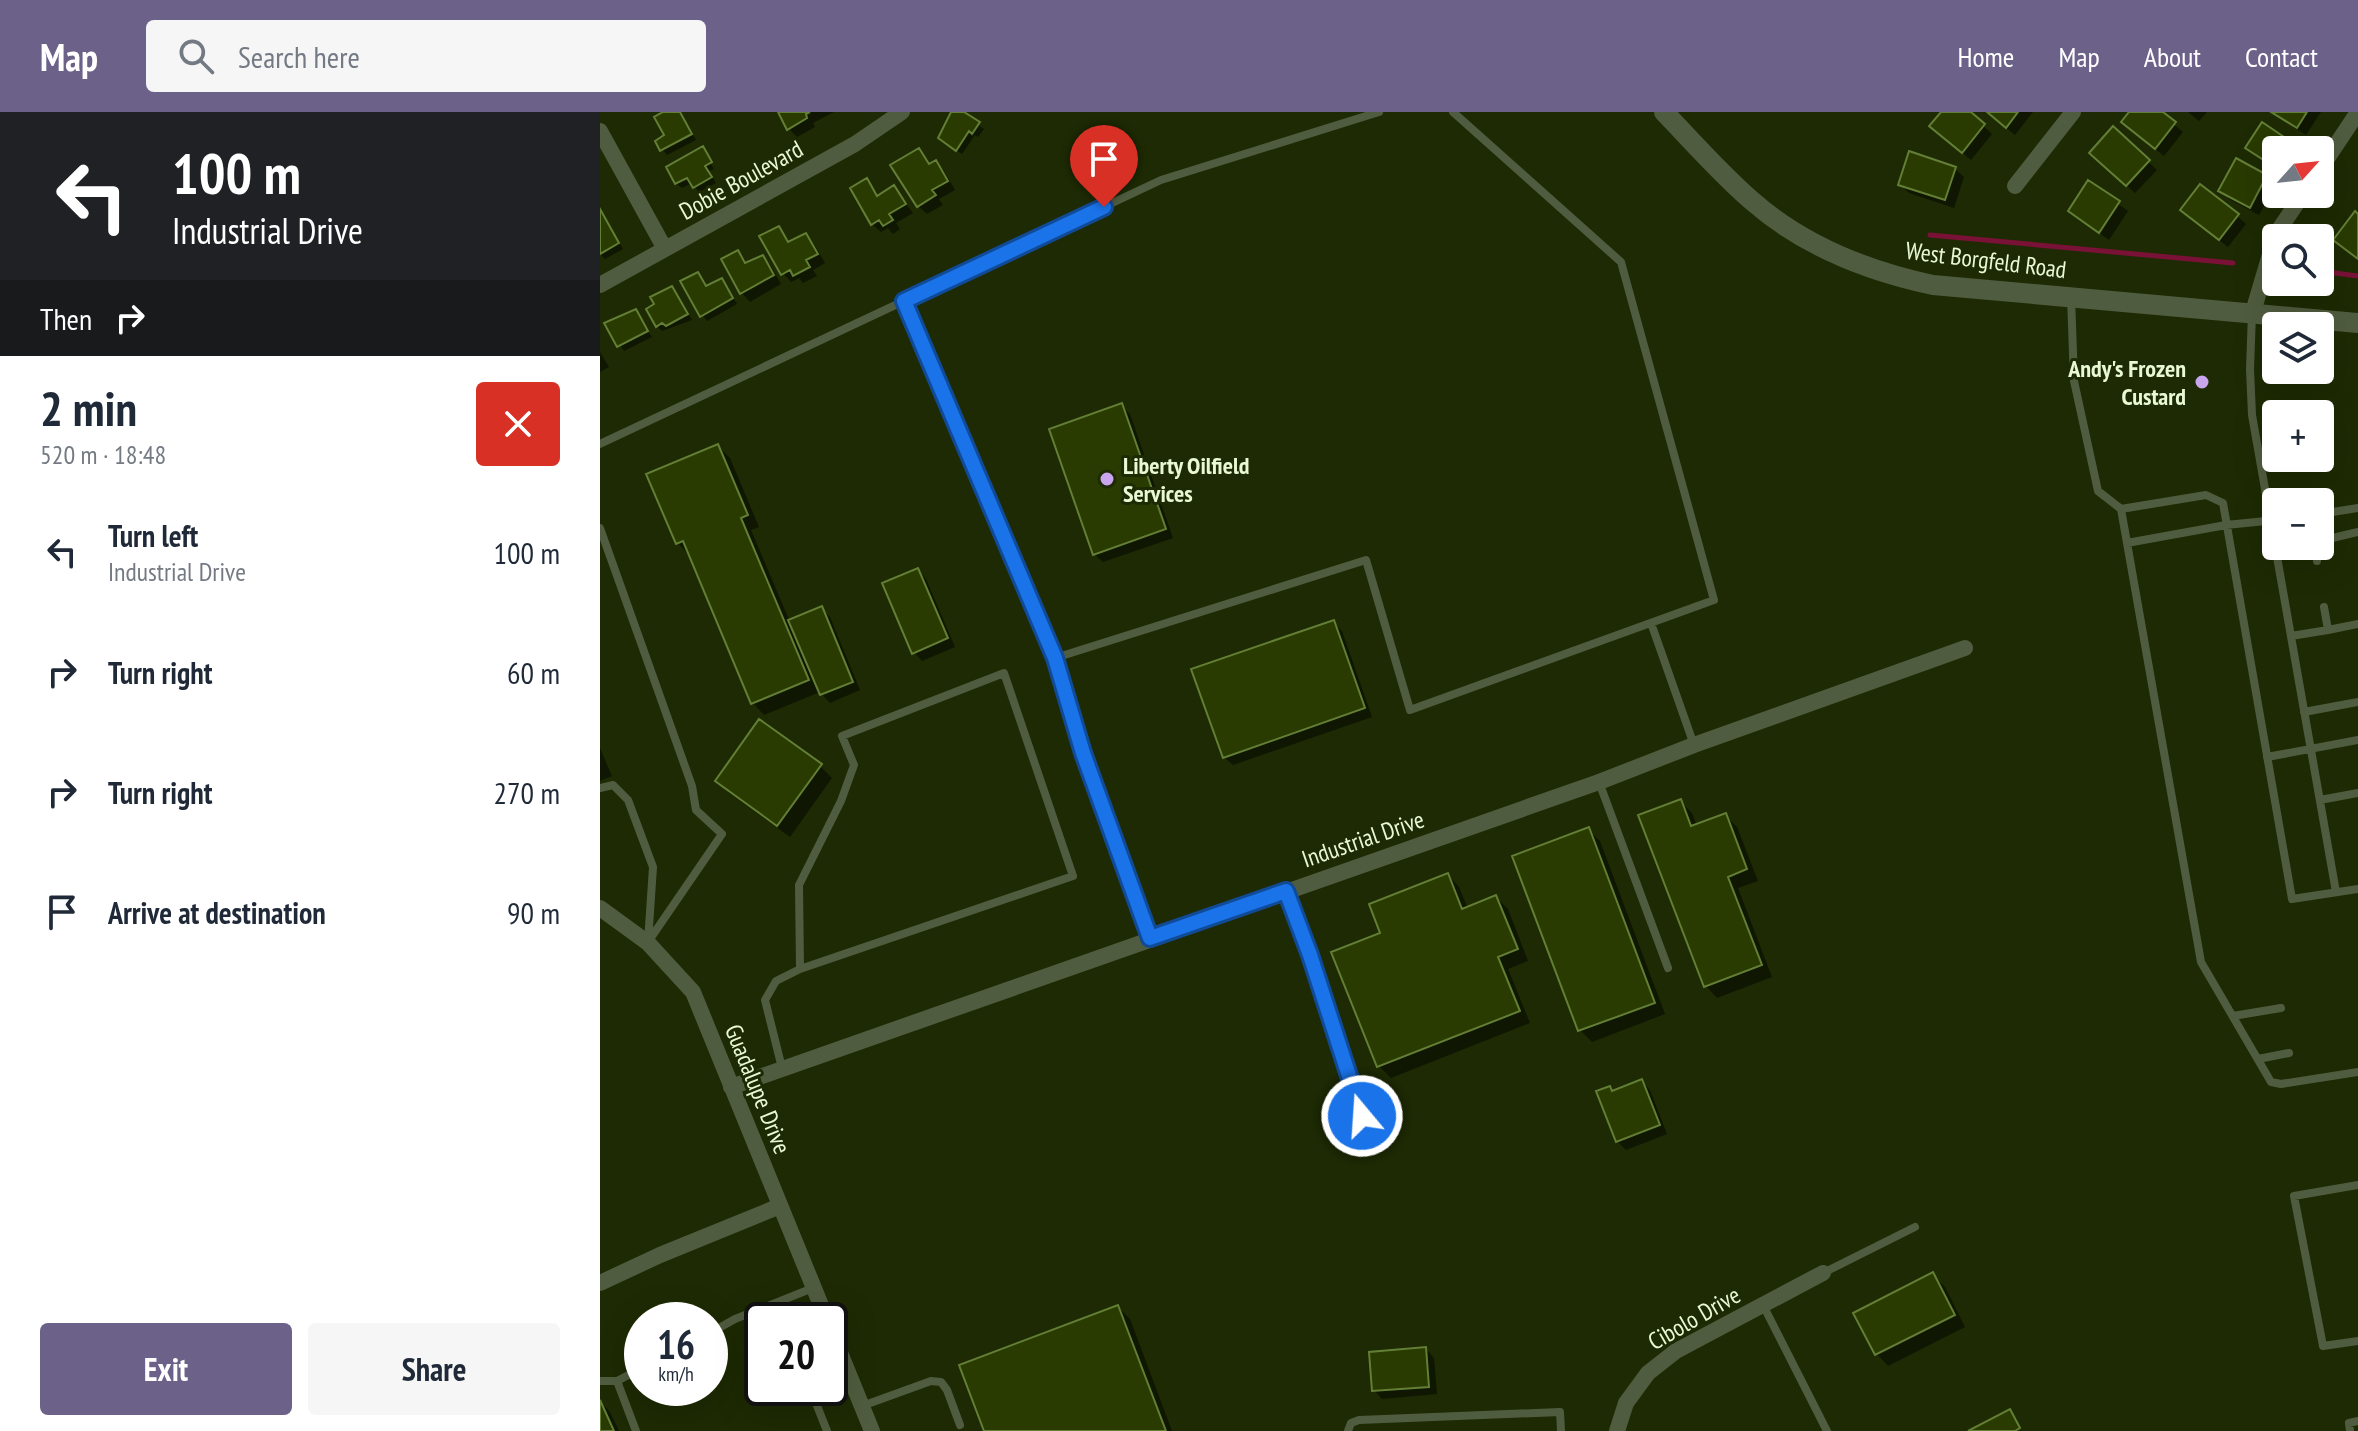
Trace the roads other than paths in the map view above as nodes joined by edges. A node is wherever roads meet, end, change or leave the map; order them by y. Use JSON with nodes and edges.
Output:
{"nodes":[{"id":1,"x":902,"y":112,"type":"edge"},
{"id":2,"x":1379,"y":112,"type":"edge"},
{"id":3,"x":1453,"y":112,"type":"edge"},
{"id":4,"x":1664,"y":112,"type":"edge"},
{"id":5,"x":2073,"y":112,"type":"edge"},
{"id":6,"x":2358,"y":112,"type":"edge"},
{"id":7,"x":600,"y":131,"type":"edge"},
{"id":8,"x":2334,"y":148,"type":"edge"},
{"id":9,"x":2015,"y":186,"type":"dead end"},
{"id":10,"x":2294,"y":208,"type":"edge"},
{"id":11,"x":665,"y":249,"type":"junction"},
{"id":12,"x":600,"y":285,"type":"edge"},
{"id":13,"x":2071,"y":297,"type":"junction"},
{"id":14,"x":904,"y":301,"type":"junction"},
{"id":15,"x":2253,"y":312,"type":"junction"},
{"id":16,"x":2358,"y":323,"type":"edge"},
{"id":17,"x":600,"y":444,"type":"edge"},
{"id":18,"x":2267,"y":488,"type":"edge"},
{"id":19,"x":2358,"y":508,"type":"edge"},
{"id":20,"x":2121,"y":509,"type":"junction"},
{"id":21,"x":2334,"y":512,"type":"edge"},
{"id":22,"x":2262,"y":521,"type":"edge"},
{"id":23,"x":2226,"y":525,"type":"junction"},
{"id":24,"x":600,"y":528,"type":"edge"},
{"id":25,"x":2358,"y":532,"type":"edge"},
{"id":26,"x":2334,"y":539,"type":"edge"},
{"id":27,"x":2127,"y":543,"type":"junction"},
{"id":28,"x":2279,"y":560,"type":"edge"},
{"id":29,"x":2324,"y":607,"type":"dead end"},
{"id":30,"x":1651,"y":623,"type":"junction"},
{"id":31,"x":2358,"y":624,"type":"edge"},
{"id":32,"x":2328,"y":630,"type":"junction"},
{"id":33,"x":2291,"y":636,"type":"junction"},
{"id":34,"x":1965,"y":648,"type":"dead end"},
{"id":35,"x":1055,"y":658,"type":"junction"},
{"id":36,"x":2358,"y":702,"type":"edge"},
{"id":37,"x":2304,"y":712,"type":"junction"},
{"id":38,"x":2358,"y":740,"type":"edge"},
{"id":39,"x":1694,"y":745,"type":"junction"},
{"id":40,"x":2310,"y":748,"type":"junction"},
{"id":41,"x":2267,"y":757,"type":"junction"},
{"id":42,"x":1599,"y":782,"type":"junction"},
{"id":43,"x":600,"y":788,"type":"edge"},
{"id":44,"x":2358,"y":793,"type":"edge"},
{"id":45,"x":2320,"y":800,"type":"junction"},
{"id":46,"x":2358,"y":889,"type":"edge"},
{"id":47,"x":1286,"y":891,"type":"junction"},
{"id":48,"x":2336,"y":892,"type":"junction"},
{"id":49,"x":600,"y":908,"type":"edge"},
{"id":50,"x":1150,"y":938,"type":"junction"},
{"id":51,"x":648,"y":943,"type":"junction"},
{"id":52,"x":1668,"y":968,"type":"dead end"},
{"id":53,"x":800,"y":969,"type":"junction"},
{"id":54,"x":2281,"y":1008,"type":"dead end"},
{"id":55,"x":2233,"y":1016,"type":"junction"},
{"id":56,"x":2289,"y":1053,"type":"dead end"},
{"id":57,"x":2258,"y":1059,"type":"junction"},
{"id":58,"x":782,"y":1069,"type":"junction"},
{"id":59,"x":2358,"y":1072,"type":"edge"},
{"id":60,"x":731,"y":1087,"type":"junction"},
{"id":61,"x":1362,"y":1116,"type":"dead end"},
{"id":62,"x":2358,"y":1185,"type":"edge"},
{"id":63,"x":780,"y":1206,"type":"junction"},
{"id":64,"x":1915,"y":1227,"type":"dead end"},
{"id":65,"x":1823,"y":1273,"type":"joint"},
{"id":66,"x":600,"y":1283,"type":"edge"},
{"id":67,"x":813,"y":1288,"type":"junction"},
{"id":68,"x":781,"y":1302,"type":"edge"},
{"id":69,"x":819,"y":1302,"type":"edge"},
{"id":70,"x":1763,"y":1305,"type":"junction"},
{"id":71,"x":2358,"y":1341,"type":"edge"},
{"id":72,"x":848,"y":1372,"type":"edge"},
{"id":73,"x":624,"y":1377,"type":"edge"},
{"id":74,"x":600,"y":1381,"type":"edge"},
{"id":75,"x":617,"y":1381,"type":"junction"},
{"id":76,"x":817,"y":1406,"type":"edge"},
{"id":77,"x":862,"y":1406,"type":"junction"},
{"id":78,"x":2358,"y":1421,"type":"edge"},
{"id":79,"x":960,"y":1425,"type":"dead end"},
{"id":80,"x":636,"y":1431,"type":"edge"},
{"id":81,"x":827,"y":1431,"type":"edge"},
{"id":82,"x":872,"y":1431,"type":"edge"},
{"id":83,"x":1348,"y":1431,"type":"edge"},
{"id":84,"x":1561,"y":1431,"type":"edge"},
{"id":85,"x":1617,"y":1431,"type":"edge"},
{"id":86,"x":1827,"y":1431,"type":"edge"},
{"id":87,"x":2350,"y":1431,"type":"edge"}],
"edges":[{"from":1,"to":11,"type":"street","name":"Dobie Boulevard"},
{"from":2,"to":14,"type":"lane"},
{"from":3,"to":30,"type":"lane"},
{"from":4,"to":13,"type":"street","name":"West Borgfeld Road"},
{"from":5,"to":9,"type":"street"},
{"from":6,"to":8,"type":"street"},
{"from":7,"to":11,"type":"street"},
{"from":10,"to":15,"type":"street"},
{"from":11,"to":12,"type":"street","name":"Dobie Boulevard"},
{"from":13,"to":15,"type":"street","name":"West Borgfeld Road"},
{"from":13,"to":20,"type":"lane"},
{"from":14,"to":17,"type":"lane"},
{"from":14,"to":35,"type":"lane"},
{"from":15,"to":16,"type":"street","name":"West Borgfeld Road"},
{"from":15,"to":18,"type":"lane"},
{"from":19,"to":21,"type":"lane"},
{"from":20,"to":23,"type":"lane"},
{"from":20,"to":27,"type":"lane"},
{"from":22,"to":23,"type":"lane"},
{"from":23,"to":27,"type":"lane"},
{"from":23,"to":41,"type":"lane"},
{"from":24,"to":51,"type":"lane"},
{"from":25,"to":26,"type":"lane"},
{"from":27,"to":55,"type":"lane"},
{"from":28,"to":33,"type":"lane"},
{"from":29,"to":32,"type":"lane"},
{"from":30,"to":35,"type":"lane"},
{"from":30,"to":39,"type":"lane"},
{"from":31,"to":32,"type":"lane"},
{"from":32,"to":33,"type":"lane"},
{"from":33,"to":37,"type":"lane"},
{"from":34,"to":39,"type":"street","name":"Industrial Drive"},
{"from":35,"to":50,"type":"lane"},
{"from":36,"to":37,"type":"lane"},
{"from":37,"to":40,"type":"lane"},
{"from":38,"to":40,"type":"lane"},
{"from":39,"to":42,"type":"street","name":"Industrial Drive"},
{"from":40,"to":41,"type":"lane"},
{"from":40,"to":45,"type":"lane"},
{"from":41,"to":48,"type":"lane"},
{"from":42,"to":47,"type":"street","name":"Industrial Drive"},
{"from":42,"to":52,"type":"lane"},
{"from":43,"to":51,"type":"lane"},
{"from":44,"to":45,"type":"lane"},
{"from":45,"to":48,"type":"lane"},
{"from":46,"to":48,"type":"lane"},
{"from":47,"to":50,"type":"street","name":"Industrial Drive"},
{"from":47,"to":61,"type":"lane"},
{"from":49,"to":51,"type":"street","name":"Guadalupe Drive"},
{"from":50,"to":58,"type":"street","name":"Industrial Drive"},
{"from":51,"to":60,"type":"street","name":"Guadalupe Drive"},
{"from":53,"to":53,"type":"lane"},
{"from":53,"to":58,"type":"lane"},
{"from":54,"to":55,"type":"lane"},
{"from":55,"to":57,"type":"lane"},
{"from":56,"to":57,"type":"lane"},
{"from":57,"to":59,"type":"lane"},
{"from":58,"to":60,"type":"street","name":"Industrial Drive"},
{"from":60,"to":63,"type":"street","name":"Guadalupe Drive"},
{"from":62,"to":71,"type":"lane"},
{"from":63,"to":66,"type":"street"},
{"from":63,"to":67,"type":"street","name":"Guadalupe Drive"},
{"from":64,"to":65,"type":"lane"},
{"from":65,"to":70,"type":"street","name":"Cibolo Drive"},
{"from":67,"to":68,"type":"lane"},
{"from":67,"to":69,"type":"street","name":"Guadalupe Drive"},
{"from":70,"to":85,"type":"street","name":"Cibolo Drive"},
{"from":70,"to":86,"type":"lane"},
{"from":72,"to":77,"type":"street"},
{"from":73,"to":75,"type":"lane"},
{"from":74,"to":75,"type":"lane"},
{"from":75,"to":80,"type":"lane"},
{"from":76,"to":81,"type":"lane"},
{"from":77,"to":79,"type":"lane"},
{"from":77,"to":82,"type":"street"},
{"from":78,"to":87,"type":"lane"},
{"from":83,"to":84,"type":"lane"}]}
